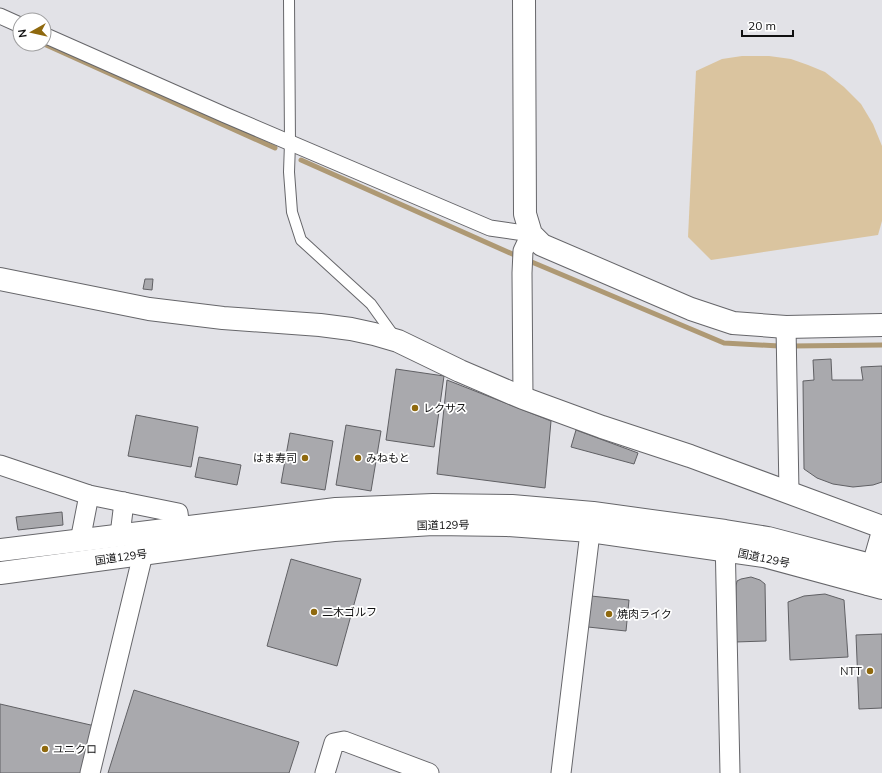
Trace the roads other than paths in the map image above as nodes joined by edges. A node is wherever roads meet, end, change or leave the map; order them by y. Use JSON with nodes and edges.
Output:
{"nodes":[{"id":1,"x":289,"y":0,"type":"edge"},
{"id":2,"x":524,"y":0,"type":"edge"},
{"id":3,"x":0,"y":16,"type":"edge"},
{"id":4,"x":12,"y":21,"type":"edge"},
{"id":5,"x":52,"y":39,"type":"edge"},
{"id":6,"x":290,"y":143,"type":"junction"},
{"id":7,"x":527,"y":243,"type":"junction"},
{"id":8,"x":0,"y":279,"type":"edge"},
{"id":9,"x":882,"y":325,"type":"edge"},
{"id":10,"x":786,"y":327,"type":"junction"},
{"id":11,"x":398,"y":341,"type":"junction"},
{"id":12,"x":523,"y":398,"type":"junction"},
{"id":13,"x":0,"y":464,"type":"edge"},
{"id":14,"x":789,"y":492,"type":"junction"},
{"id":15,"x":89,"y":495,"type":"junction"},
{"id":16,"x":124,"y":502,"type":"junction"},
{"id":17,"x":591,"y":522,"type":"junction"},
{"id":18,"x":882,"y":527,"type":"edge"},
{"id":19,"x":180,"y":528,"type":"junction"},
{"id":20,"x":120,"y":535,"type":"junction"},
{"id":21,"x":882,"y":535,"type":"edge"},
{"id":22,"x":80,"y":541,"type":"junction"},
{"id":23,"x":726,"y":541,"type":"junction"},
{"id":24,"x":0,"y":550,"type":"edge"},
{"id":25,"x":143,"y":554,"type":"junction"},
{"id":26,"x":0,"y":573,"type":"edge"},
{"id":27,"x":876,"y":576,"type":"edge"},
{"id":28,"x":90,"y":773,"type":"edge"},
{"id":29,"x":325,"y":773,"type":"edge"},
{"id":30,"x":429,"y":773,"type":"edge"},
{"id":31,"x":562,"y":773,"type":"edge"},
{"id":32,"x":730,"y":773,"type":"edge"}],
"edges":[{"from":1,"to":6,"type":"lane"},
{"from":2,"to":7,"type":"main road"},
{"from":3,"to":4,"type":"street"},
{"from":5,"to":6,"type":"street"},
{"from":6,"to":7,"type":"street"},
{"from":6,"to":11,"type":"lane"},
{"from":7,"to":10,"type":"main road"},
{"from":7,"to":12,"type":"street"},
{"from":8,"to":11,"type":"main road"},
{"from":9,"to":10,"type":"main road"},
{"from":10,"to":14,"type":"street"},
{"from":11,"to":12,"type":"main road"},
{"from":12,"to":14,"type":"main road"},
{"from":13,"to":15,"type":"street"},
{"from":14,"to":18,"type":"main road"},
{"from":15,"to":16,"type":"street"},
{"from":15,"to":22,"type":"street"},
{"from":16,"to":19,"type":"street"},
{"from":16,"to":20,"type":"street"},
{"from":17,"to":19,"type":"main road","name":"国道129号"},
{"from":17,"to":23,"type":"main road","name":"国道129号"},
{"from":17,"to":25,"type":"main road","name":"国道129号"},
{"from":17,"to":31,"type":"street"},
{"from":19,"to":20,"type":"main road","name":"国道129号"},
{"from":20,"to":22,"type":"main road","name":"国道129号"},
{"from":21,"to":27,"type":"main road"},
{"from":22,"to":24,"type":"main road","name":"国道129号"},
{"from":23,"to":27,"type":"main road","name":"国道129号"},
{"from":23,"to":32,"type":"street"},
{"from":25,"to":26,"type":"main road","name":"国道129号"},
{"from":25,"to":28,"type":"street"},
{"from":29,"to":30,"type":"street"}]}
